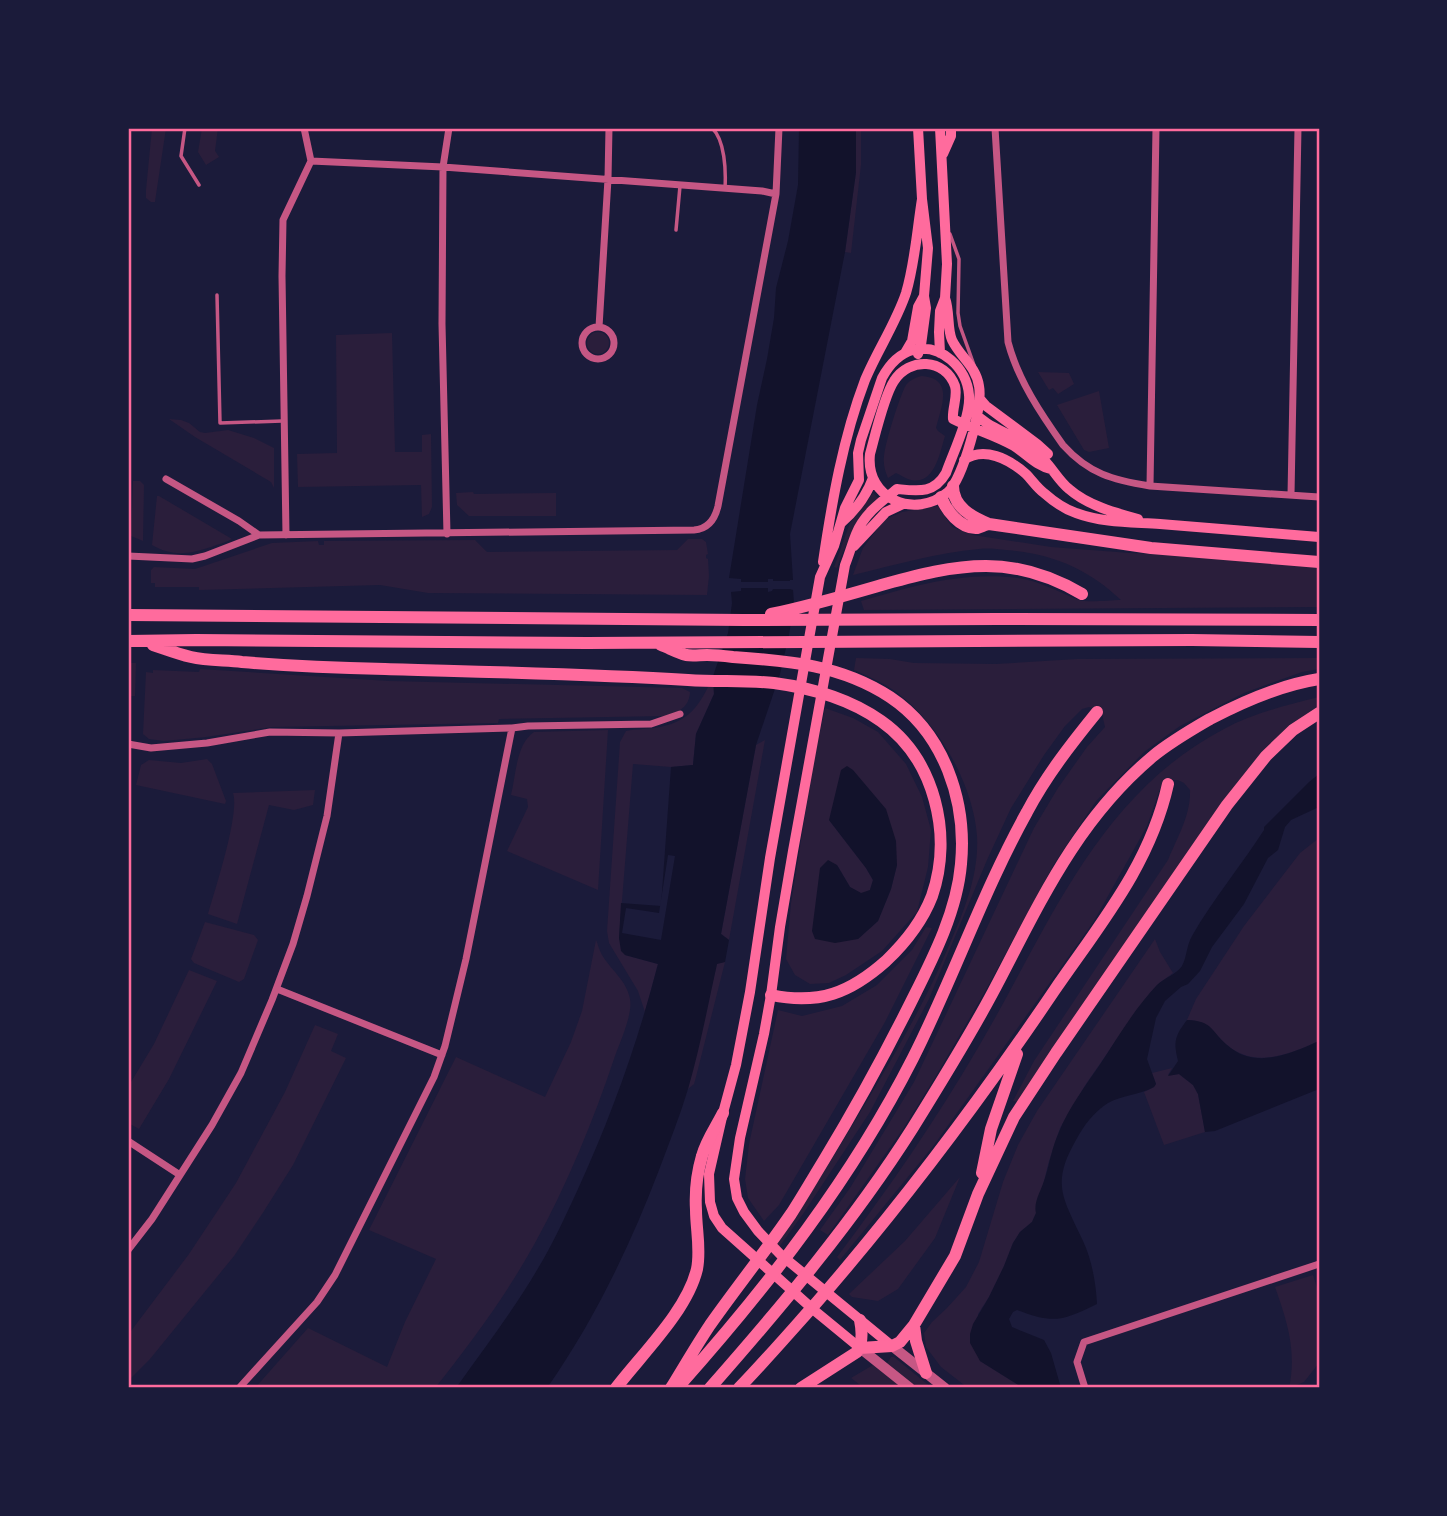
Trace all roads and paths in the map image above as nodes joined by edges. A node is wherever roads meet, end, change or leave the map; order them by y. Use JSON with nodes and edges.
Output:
{"nodes":[{"id":1,"x":186,"y":128,"type":"edge"},
{"id":2,"x":304,"y":128,"type":"edge"},
{"id":3,"x":449,"y":128,"type":"edge"},
{"id":4,"x":608,"y":128,"type":"edge"},
{"id":5,"x":712,"y":128,"type":"edge"},
{"id":6,"x":779,"y":128,"type":"edge"},
{"id":7,"x":918,"y":128,"type":"edge"},
{"id":8,"x":940,"y":128,"type":"edge"},
{"id":9,"x":951,"y":128,"type":"edge"},
{"id":10,"x":995,"y":128,"type":"edge"},
{"id":11,"x":1156,"y":128,"type":"edge"},
{"id":12,"x":1298,"y":128,"type":"edge"},
{"id":13,"x":942,"y":156,"type":"junction"},
{"id":14,"x":311,"y":160,"type":"junction"},
{"id":15,"x":443,"y":167,"type":"junction"},
{"id":16,"x":608,"y":179,"type":"junction"},
{"id":17,"x":199,"y":185,"type":"dead end"},
{"id":18,"x":680,"y":185,"type":"junction"},
{"id":19,"x":725,"y":188,"type":"junction"},
{"id":20,"x":776,"y":194,"type":"junction"},
{"id":21,"x":922,"y":199,"type":"junction"},
{"id":22,"x":946,"y":223,"type":"junction"},
{"id":23,"x":676,"y":230,"type":"dead end"},
{"id":24,"x":217,"y":295,"type":"dead end"},
{"id":25,"x":924,"y":296,"type":"junction"},
{"id":26,"x":946,"y":298,"type":"junction"},
{"id":27,"x":599,"y":327,"type":"junction"},
{"id":28,"x":920,"y":349,"type":"junction"},
{"id":29,"x":905,"y":354,"type":"junction"},
{"id":30,"x":940,"y":354,"type":"junction"},
{"id":31,"x":914,"y":364,"type":"junction"},
{"id":32,"x":974,"y":370,"type":"junction"},
{"id":33,"x":974,"y":401,"type":"junction"},
{"id":34,"x":977,"y":416,"type":"junction"},
{"id":35,"x":284,"y":421,"type":"junction"},
{"id":36,"x":969,"y":426,"type":"junction"},
{"id":37,"x":964,"y":460,"type":"junction"},
{"id":38,"x":1051,"y":469,"type":"junction"},
{"id":39,"x":873,"y":478,"type":"junction"},
{"id":40,"x":166,"y":479,"type":"dead end"},
{"id":41,"x":953,"y":486,"type":"junction"},
{"id":42,"x":1150,"y":486,"type":"junction"},
{"id":43,"x":939,"y":490,"type":"junction"},
{"id":44,"x":1291,"y":495,"type":"junction"},
{"id":45,"x":887,"y":497,"type":"junction"},
{"id":46,"x":1319,"y":497,"type":"edge"},
{"id":47,"x":903,"y":504,"type":"junction"},
{"id":48,"x":841,"y":523,"type":"junction"},
{"id":49,"x":989,"y":524,"type":"junction"},
{"id":50,"x":1154,"y":524,"type":"junction"},
{"id":51,"x":447,"y":534,"type":"junction"},
{"id":52,"x":259,"y":535,"type":"junction"},
{"id":53,"x":286,"y":535,"type":"junction"},
{"id":54,"x":1319,"y":537,"type":"edge"},
{"id":55,"x":852,"y":548,"type":"junction"},
{"id":56,"x":128,"y":555,"type":"edge"},
{"id":57,"x":1319,"y":562,"type":"edge"},
{"id":58,"x":820,"y":577,"type":"junction"},
{"id":59,"x":1082,"y":594,"type":"dead end"},
{"id":60,"x":128,"y":615,"type":"edge"},
{"id":61,"x":743,"y":620,"type":"junction"},
{"id":62,"x":1319,"y":620,"type":"edge"},
{"id":63,"x":128,"y":641,"type":"edge"},
{"id":64,"x":142,"y":641,"type":"junction"},
{"id":65,"x":1319,"y":642,"type":"edge"},
{"id":66,"x":685,"y":648,"type":"junction"},
{"id":67,"x":1319,"y":679,"type":"edge"},
{"id":68,"x":1097,"y":712,"type":"dead end"},
{"id":69,"x":1319,"y":713,"type":"edge"},
{"id":70,"x":680,"y":714,"type":"dead end"},
{"id":71,"x":512,"y":728,"type":"junction"},
{"id":72,"x":339,"y":733,"type":"junction"},
{"id":73,"x":128,"y":744,"type":"edge"},
{"id":74,"x":1168,"y":784,"type":"dead end"},
{"id":75,"x":277,"y":989,"type":"junction"},
{"id":76,"x":771,"y":995,"type":"junction"},
{"id":77,"x":1023,"y":1039,"type":"junction"},
{"id":78,"x":442,"y":1055,"type":"junction"},
{"id":79,"x":723,"y":1113,"type":"junction"},
{"id":80,"x":128,"y":1141,"type":"edge"},
{"id":81,"x":180,"y":1175,"type":"junction"},
{"id":82,"x":978,"y":1194,"type":"junction"},
{"id":83,"x":128,"y":1251,"type":"edge"},
{"id":84,"x":1319,"y":1265,"type":"edge"},
{"id":85,"x":860,"y":1320,"type":"junction"},
{"id":86,"x":915,"y":1325,"type":"junction"},
{"id":87,"x":892,"y":1346,"type":"junction"},
{"id":88,"x":857,"y":1352,"type":"junction"},
{"id":89,"x":926,"y":1373,"type":"junction"},
{"id":90,"x":804,"y":1386,"type":"edge"},
{"id":91,"x":239,"y":1388,"type":"edge"},
{"id":92,"x":616,"y":1388,"type":"edge"},
{"id":93,"x":671,"y":1388,"type":"edge"},
{"id":94,"x":677,"y":1388,"type":"edge"},
{"id":95,"x":710,"y":1388,"type":"edge"},
{"id":96,"x":739,"y":1388,"type":"edge"},
{"id":97,"x":909,"y":1388,"type":"edge"},
{"id":98,"x":945,"y":1388,"type":"edge"},
{"id":99,"x":1085,"y":1388,"type":"edge"}],
"edges":[{"from":1,"to":17,"type":"lane"},
{"from":2,"to":14,"type":"street"},
{"from":3,"to":15,"type":"street"},
{"from":4,"to":16,"type":"street"},
{"from":5,"to":19,"type":"lane"},
{"from":6,"to":20,"type":"street"},
{"from":7,"to":21,"type":"main road"},
{"from":8,"to":13,"type":"main road"},
{"from":9,"to":13,"type":"main road"},
{"from":10,"to":42,"type":"street"},
{"from":11,"to":42,"type":"street"},
{"from":12,"to":44,"type":"street"},
{"from":13,"to":22,"type":"main road"},
{"from":14,"to":15,"type":"street"},
{"from":14,"to":35,"type":"street"},
{"from":15,"to":16,"type":"street"},
{"from":15,"to":51,"type":"street"},
{"from":16,"to":18,"type":"street"},
{"from":16,"to":27,"type":"street"},
{"from":18,"to":19,"type":"street"},
{"from":18,"to":23,"type":"lane"},
{"from":19,"to":20,"type":"street"},
{"from":20,"to":51,"type":"street"},
{"from":21,"to":25,"type":"main road"},
{"from":21,"to":58,"type":"main road"},
{"from":22,"to":26,"type":"main road"},
{"from":22,"to":32,"type":"lane"},
{"from":24,"to":35,"type":"lane"},
{"from":25,"to":28,"type":"main road"},
{"from":25,"to":29,"type":"main road"},
{"from":26,"to":30,"type":"main road"},
{"from":26,"to":32,"type":"main road"},
{"from":27,"to":27,"type":"street"},
{"from":28,"to":29,"type":"main road"},
{"from":28,"to":30,"type":"main road"},
{"from":28,"to":31,"type":"main road"},
{"from":29,"to":48,"type":"main road"},
{"from":30,"to":33,"type":"main road"},
{"from":31,"to":36,"type":"main road"},
{"from":31,"to":39,"type":"main road"},
{"from":32,"to":33,"type":"main road"},
{"from":33,"to":34,"type":"main road"},
{"from":33,"to":36,"type":"main road"},
{"from":33,"to":38,"type":"main road"},
{"from":34,"to":36,"type":"main road"},
{"from":34,"to":38,"type":"main road"},
{"from":35,"to":53,"type":"street"},
{"from":36,"to":37,"type":"main road"},
{"from":36,"to":38,"type":"main road"},
{"from":36,"to":43,"type":"main road"},
{"from":37,"to":41,"type":"main road"},
{"from":37,"to":50,"type":"main road"},
{"from":38,"to":50,"type":"main road"},
{"from":39,"to":45,"type":"main road"},
{"from":39,"to":48,"type":"main road"},
{"from":40,"to":52,"type":"street"},
{"from":41,"to":43,"type":"main road"},
{"from":41,"to":49,"type":"highway"},
{"from":42,"to":44,"type":"street"},
{"from":43,"to":45,"type":"main road"},
{"from":43,"to":47,"type":"main road"},
{"from":43,"to":49,"type":"highway"},
{"from":44,"to":46,"type":"street"},
{"from":45,"to":47,"type":"main road"},
{"from":45,"to":55,"type":"main road"},
{"from":47,"to":55,"type":"main road"},
{"from":48,"to":58,"type":"main road"},
{"from":49,"to":57,"type":"highway"},
{"from":50,"to":54,"type":"main road"},
{"from":51,"to":53,"type":"street"},
{"from":52,"to":53,"type":"street"},
{"from":52,"to":56,"type":"street"},
{"from":55,"to":76,"type":"main road"},
{"from":58,"to":79,"type":"main road"},
{"from":59,"to":61,"type":"highway"},
{"from":60,"to":61,"type":"highway"},
{"from":61,"to":62,"type":"highway"},
{"from":63,"to":64,"type":"highway"},
{"from":64,"to":66,"type":"highway"},
{"from":64,"to":76,"type":"highway"},
{"from":65,"to":66,"type":"highway"},
{"from":66,"to":93,"type":"highway"},
{"from":67,"to":95,"type":"highway"},
{"from":68,"to":94,"type":"highway"},
{"from":69,"to":82,"type":"highway"},
{"from":70,"to":71,"type":"street"},
{"from":71,"to":72,"type":"street"},
{"from":71,"to":78,"type":"street"},
{"from":72,"to":73,"type":"street"},
{"from":72,"to":75,"type":"street"},
{"from":74,"to":77,"type":"highway"},
{"from":75,"to":78,"type":"street"},
{"from":75,"to":81,"type":"street"},
{"from":76,"to":85,"type":"main road"},
{"from":77,"to":82,"type":"highway"},
{"from":77,"to":96,"type":"highway"},
{"from":78,"to":91,"type":"street"},
{"from":79,"to":88,"type":"main road"},
{"from":79,"to":92,"type":"highway"},
{"from":80,"to":81,"type":"street"},
{"from":81,"to":83,"type":"street"},
{"from":82,"to":86,"type":"highway"},
{"from":84,"to":99,"type":"street"},
{"from":85,"to":87,"type":"main road"},
{"from":85,"to":88,"type":"highway"},
{"from":86,"to":87,"type":"highway"},
{"from":86,"to":89,"type":"highway"},
{"from":87,"to":88,"type":"highway"},
{"from":87,"to":89,"type":"street"},
{"from":88,"to":90,"type":"highway"},
{"from":88,"to":97,"type":"street"},
{"from":89,"to":98,"type":"street"}]}
